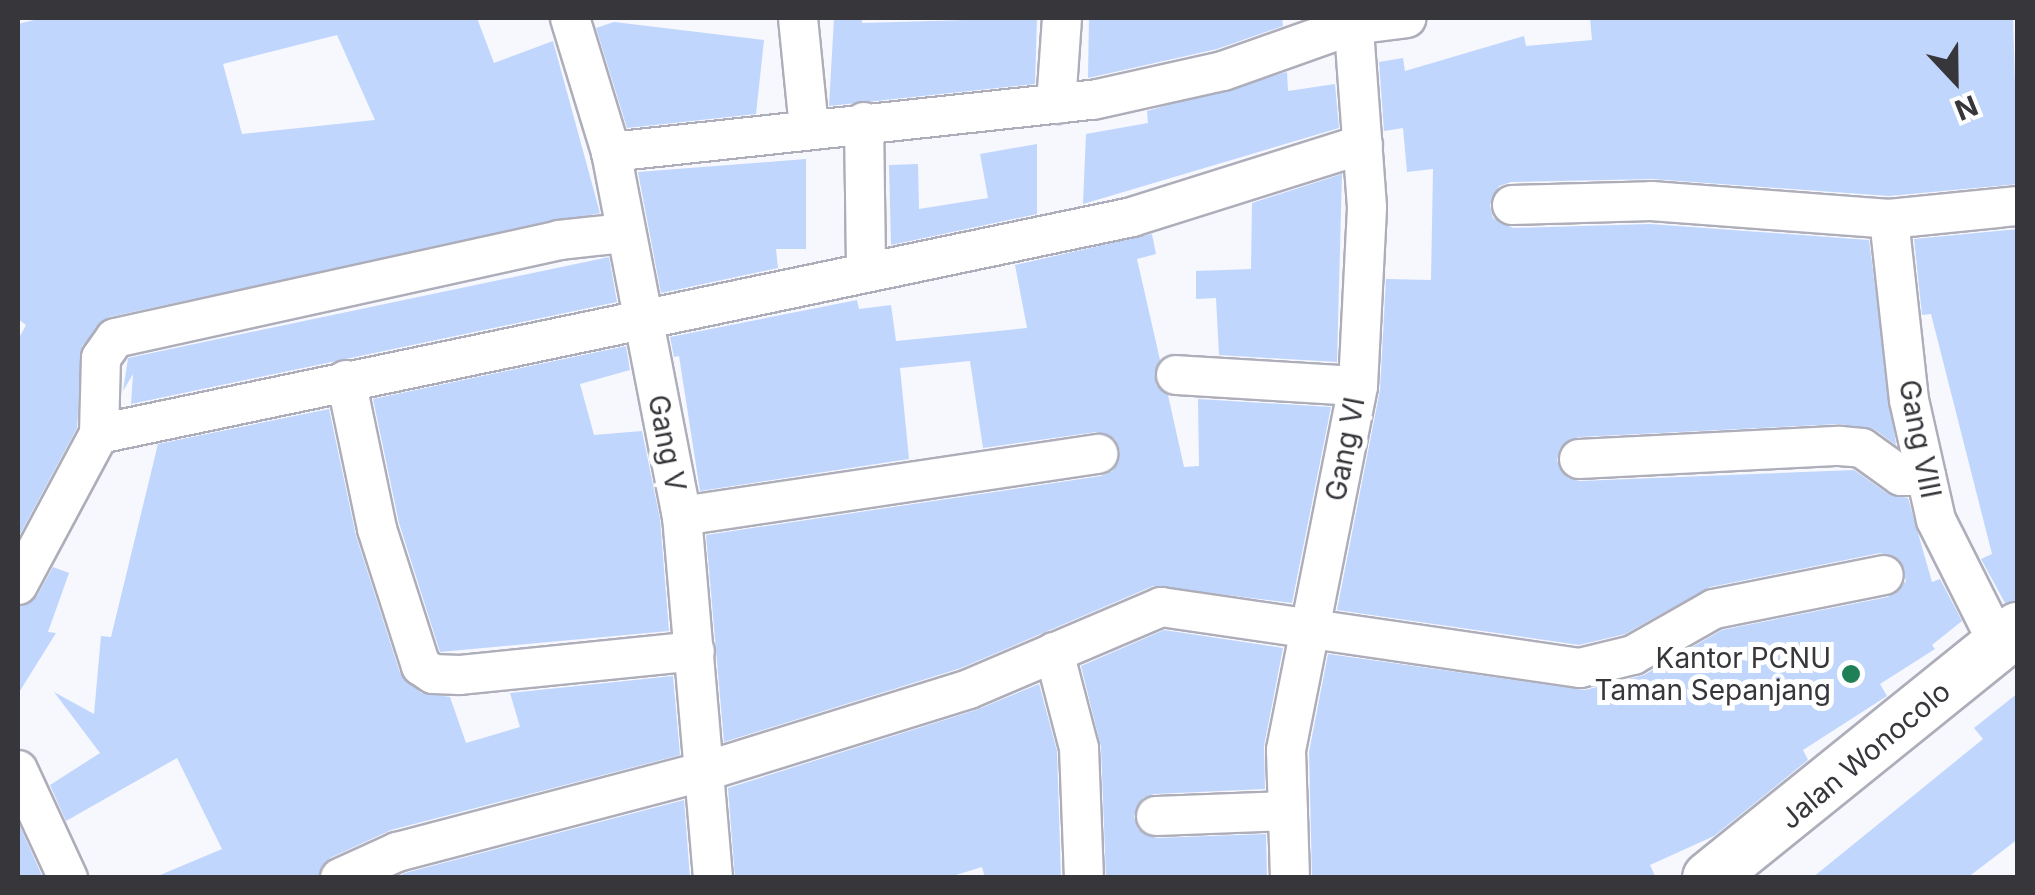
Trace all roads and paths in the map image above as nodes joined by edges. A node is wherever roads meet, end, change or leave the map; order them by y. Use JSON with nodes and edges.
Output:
{"nodes":[{"id":1,"x":570,"y":18,"type":"edge"},
{"id":2,"x":798,"y":18,"type":"edge"},
{"id":3,"x":1062,"y":18,"type":"edge"},
{"id":4,"x":1407,"y":18,"type":"edge"},
{"id":5,"x":1353,"y":21,"type":"edge"},
{"id":6,"x":1056,"y":104,"type":"junction"},
{"id":7,"x":864,"y":122,"type":"junction"},
{"id":8,"x":810,"y":128,"type":"junction"},
{"id":9,"x":1363,"y":144,"type":"junction"},
{"id":10,"x":611,"y":152,"type":"junction"},
{"id":11,"x":1512,"y":205,"type":"dead end"},
{"id":12,"x":2018,"y":206,"type":"edge"},
{"id":13,"x":1889,"y":219,"type":"junction"},
{"id":14,"x":626,"y":232,"type":"junction"},
{"id":15,"x":866,"y":270,"type":"junction"},
{"id":16,"x":644,"y":316,"type":"junction"},
{"id":17,"x":1176,"y":375,"type":"dead end"},
{"id":18,"x":346,"y":380,"type":"junction"},
{"id":19,"x":1358,"y":386,"type":"junction"},
{"id":20,"x":100,"y":434,"type":"junction"},
{"id":21,"x":1098,"y":454,"type":"dead end"},
{"id":22,"x":1579,"y":459,"type":"dead end"},
{"id":23,"x":1926,"y":476,"type":"junction"},
{"id":24,"x":682,"y":516,"type":"junction"},
{"id":25,"x":1884,"y":575,"type":"dead end"},
{"id":26,"x":18,"y":585,"type":"edge"},
{"id":27,"x":1311,"y":632,"type":"junction"},
{"id":28,"x":2008,"y":637,"type":"edge"},
{"id":29,"x":695,"y":651,"type":"junction"},
{"id":30,"x":1054,"y":652,"type":"junction"},
{"id":31,"x":706,"y":771,"type":"junction"},
{"id":32,"x":20,"y":775,"type":"edge"},
{"id":33,"x":1288,"y":811,"type":"junction"},
{"id":34,"x":1156,"y":816,"type":"dead end"},
{"id":35,"x":68,"y":878,"type":"edge"},
{"id":36,"x":340,"y":878,"type":"edge"},
{"id":37,"x":713,"y":878,"type":"edge"},
{"id":38,"x":1084,"y":878,"type":"edge"},
{"id":39,"x":1290,"y":878,"type":"edge"},
{"id":40,"x":1709,"y":878,"type":"edge"}],
"edges":[{"from":1,"to":10,"type":"street","name":"Gang V"},
{"from":2,"to":8,"type":"street"},
{"from":3,"to":6,"type":"street"},
{"from":4,"to":5,"type":"street"},
{"from":5,"to":6,"type":"street"},
{"from":5,"to":9,"type":"street","name":"Gang VI"},
{"from":6,"to":7,"type":"street"},
{"from":7,"to":8,"type":"street"},
{"from":7,"to":15,"type":"street"},
{"from":8,"to":10,"type":"street"},
{"from":9,"to":15,"type":"street"},
{"from":9,"to":19,"type":"street","name":"Gang VI"},
{"from":10,"to":14,"type":"street","name":"Gang V"},
{"from":11,"to":13,"type":"street"},
{"from":12,"to":13,"type":"street"},
{"from":13,"to":23,"type":"street","name":"Gang VIII"},
{"from":14,"to":16,"type":"street","name":"Gang V"},
{"from":14,"to":20,"type":"street"},
{"from":15,"to":16,"type":"street"},
{"from":16,"to":18,"type":"street"},
{"from":16,"to":24,"type":"street","name":"Gang V"},
{"from":17,"to":19,"type":"street"},
{"from":18,"to":20,"type":"street"},
{"from":18,"to":29,"type":"street"},
{"from":19,"to":27,"type":"street","name":"Gang VI"},
{"from":20,"to":26,"type":"street"},
{"from":21,"to":24,"type":"street"},
{"from":22,"to":23,"type":"street"},
{"from":23,"to":28,"type":"street","name":"Gang VIII"},
{"from":24,"to":29,"type":"street","name":"Gang V"},
{"from":25,"to":27,"type":"street"},
{"from":27,"to":30,"type":"street"},
{"from":27,"to":33,"type":"street","name":"Gang VI"},
{"from":28,"to":40,"type":"main road","name":"Jalan Wonocolo"},
{"from":29,"to":31,"type":"street","name":"Gang V"},
{"from":30,"to":31,"type":"street"},
{"from":30,"to":38,"type":"street"},
{"from":31,"to":36,"type":"street"},
{"from":31,"to":37,"type":"street","name":"Gang V"},
{"from":32,"to":35,"type":"street"},
{"from":33,"to":34,"type":"street"},
{"from":33,"to":39,"type":"street","name":"Gang VI"}]}
